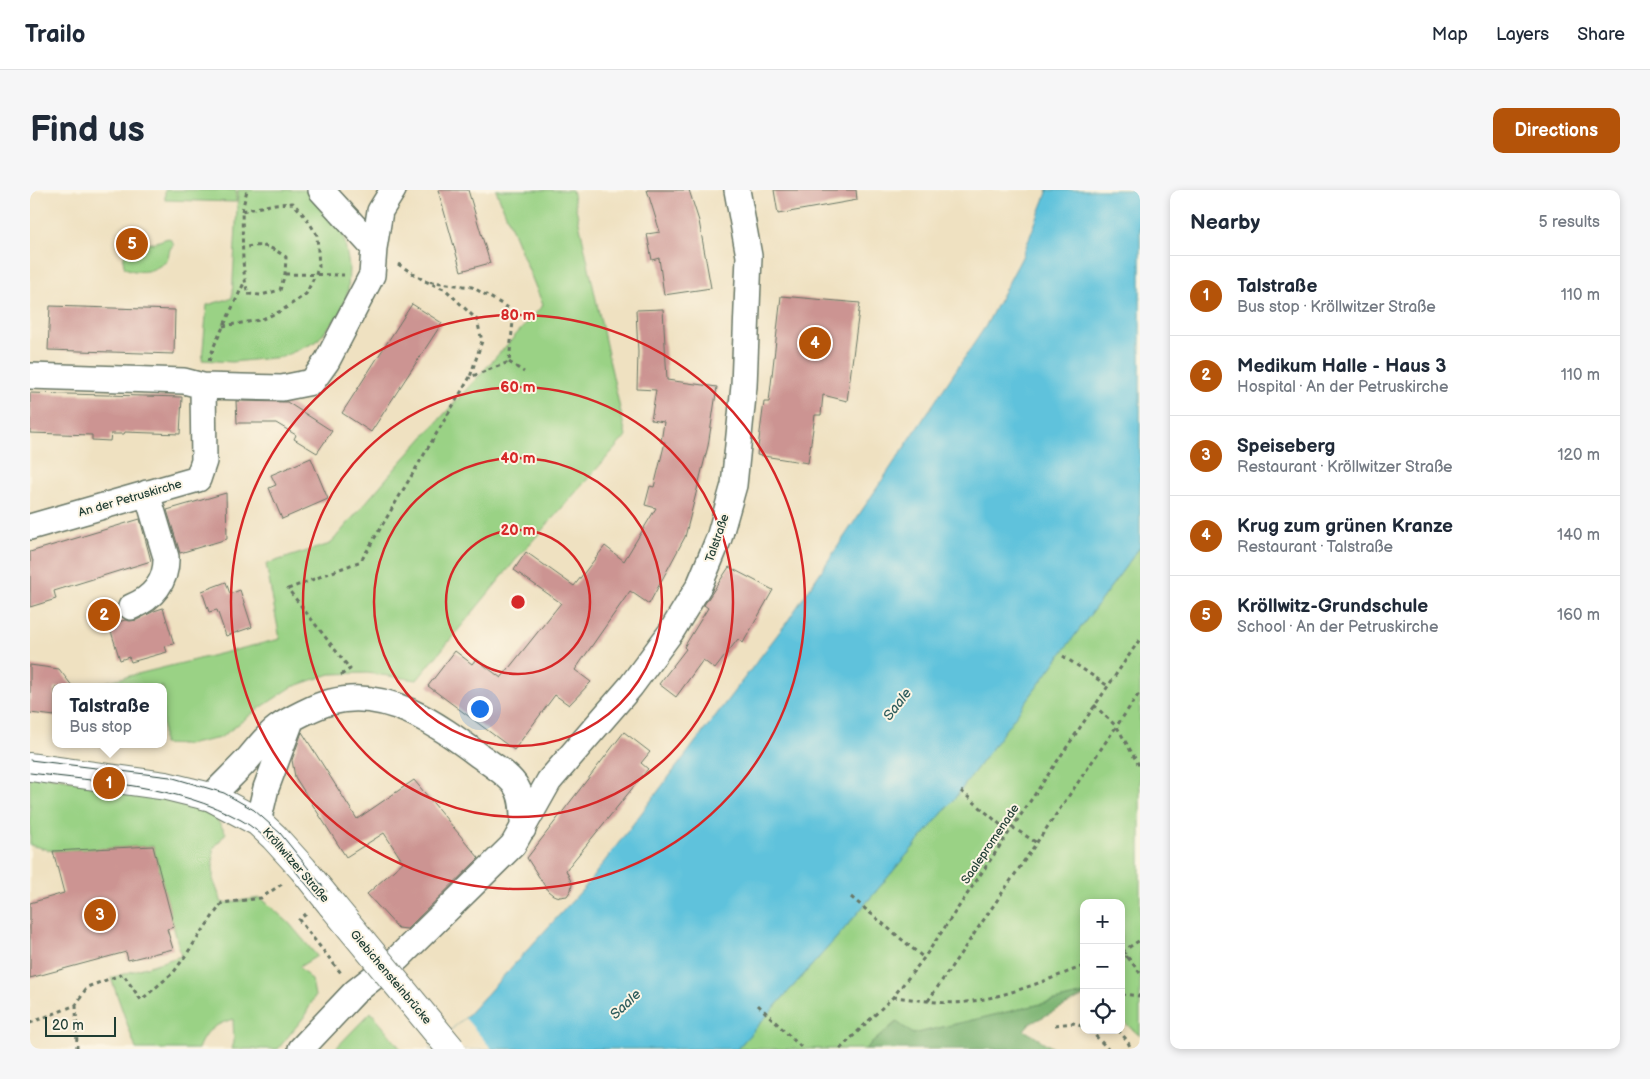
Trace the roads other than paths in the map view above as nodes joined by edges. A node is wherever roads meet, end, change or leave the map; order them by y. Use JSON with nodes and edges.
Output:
{"nodes":[{"id":1,"x":321,"y":190,"type":"edge"},
{"id":2,"x":393,"y":190,"type":"edge"},
{"id":3,"x":737,"y":190,"type":"edge"},
{"id":4,"x":374,"y":248,"type":"junction"},
{"id":5,"x":30,"y":376,"type":"edge"},
{"id":6,"x":203,"y":386,"type":"junction"},
{"id":7,"x":147,"y":493,"type":"junction"},
{"id":8,"x":30,"y":527,"type":"edge"},
{"id":9,"x":131,"y":607,"type":"dead end"},
{"id":10,"x":291,"y":721,"type":"junction"},
{"id":11,"x":30,"y":767,"type":"edge"},
{"id":12,"x":211,"y":797,"type":"junction"},
{"id":13,"x":258,"y":822,"type":"junction"},
{"id":14,"x":523,"y":829,"type":"junction"},
{"id":15,"x":329,"y":902,"type":"joint"},
{"id":16,"x":301,"y":1049,"type":"edge"},
{"id":17,"x":451,"y":1049,"type":"edge"}],
"edges":[{"from":1,"to":4,"type":"street"},
{"from":2,"to":4,"type":"street"},
{"from":3,"to":14,"type":"street","name":"Talstraße"},
{"from":4,"to":6,"type":"street"},
{"from":5,"to":6,"type":"street"},
{"from":6,"to":7,"type":"street","name":"An der Petruskirche"},
{"from":7,"to":8,"type":"street","name":"An der Petruskirche"},
{"from":7,"to":9,"type":"street"},
{"from":10,"to":12,"type":"street"},
{"from":10,"to":13,"type":"street"},
{"from":10,"to":14,"type":"street"},
{"from":11,"to":12,"type":"main road","name":"Kröllwitzer Straße"},
{"from":12,"to":13,"type":"main road","name":"Kröllwitzer Straße"},
{"from":13,"to":15,"type":"main road","name":"Kröllwitzer Straße"},
{"from":14,"to":16,"type":"street","name":"Talstraße"},
{"from":15,"to":17,"type":"main road","name":"Giebichensteinbrücke","bridge":true}]}
